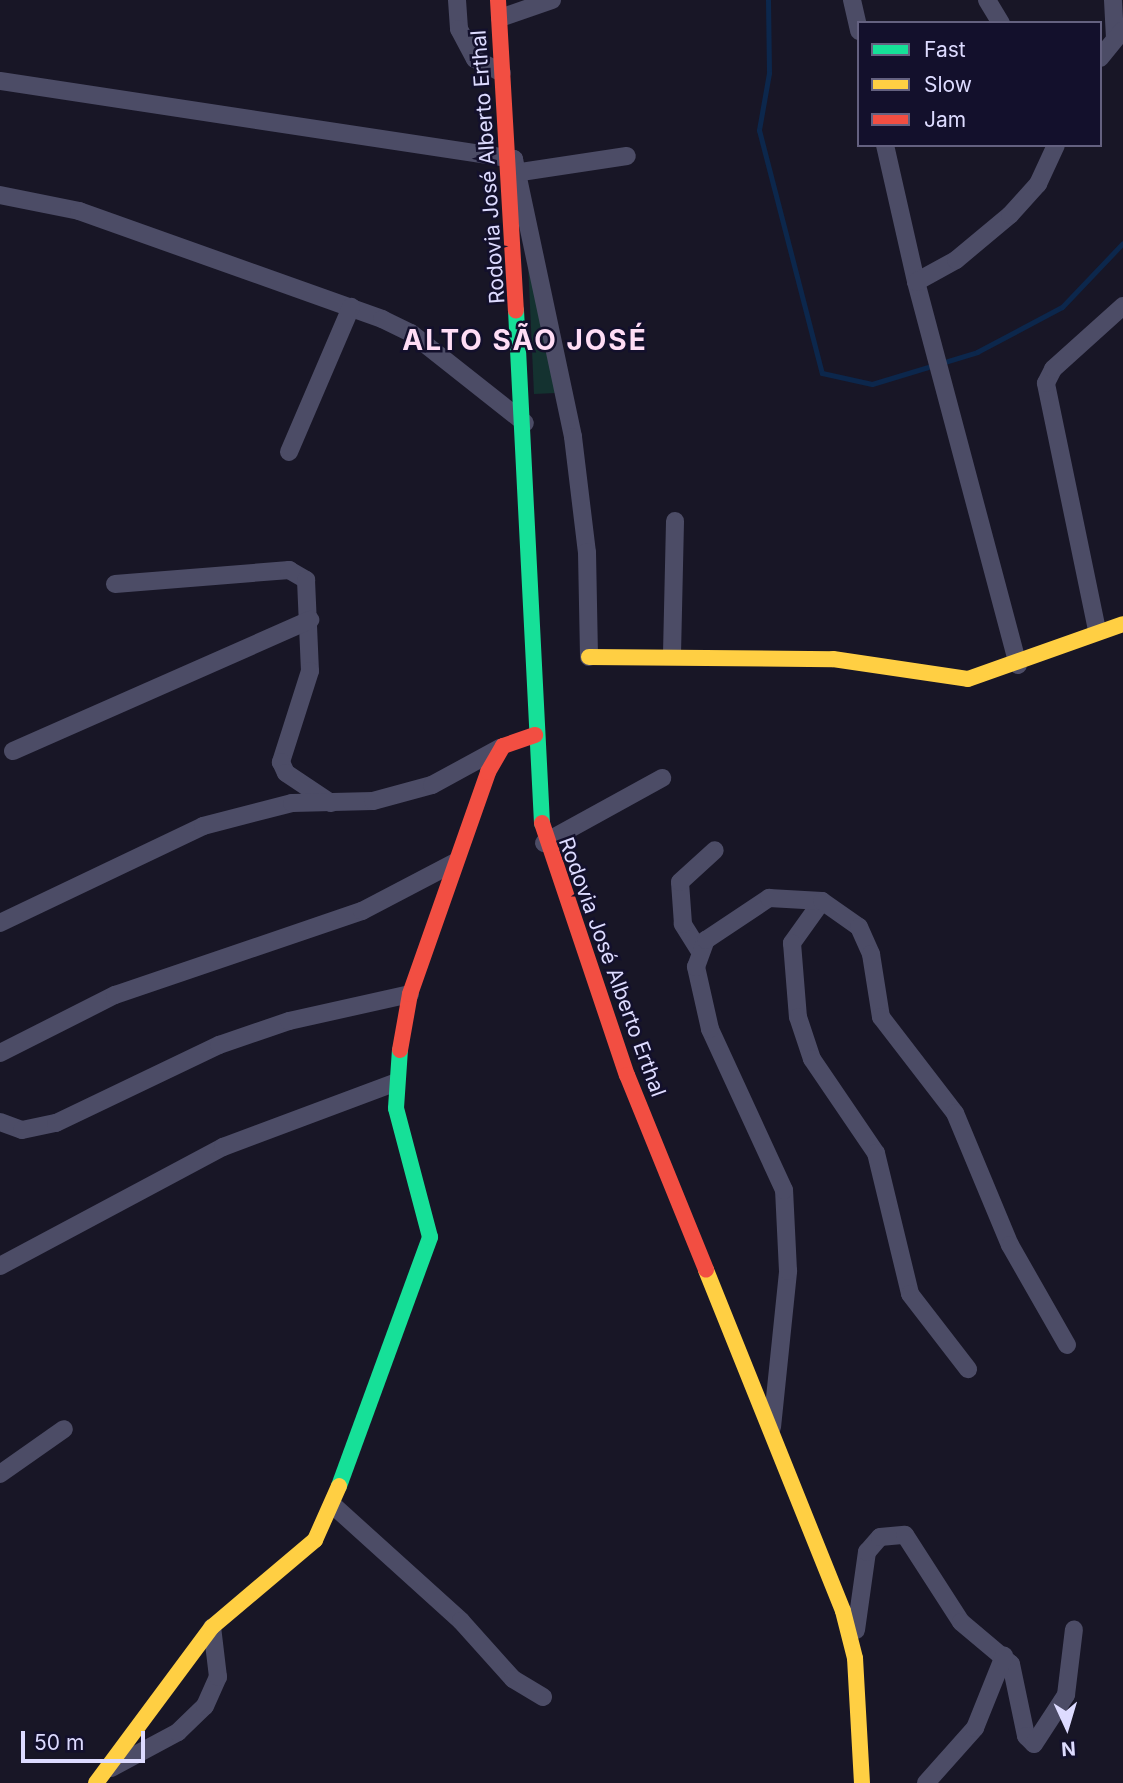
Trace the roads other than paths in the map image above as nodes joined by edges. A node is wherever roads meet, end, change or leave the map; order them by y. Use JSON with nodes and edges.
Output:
{"nodes":[{"id":1,"x":457,"y":0,"type":"edge"},
{"id":2,"x":552,"y":0,"type":"edge"},
{"id":3,"x":852,"y":0,"type":"edge"},
{"id":4,"x":987,"y":0,"type":"edge"},
{"id":5,"x":1113,"y":0,"type":"edge"},
{"id":6,"x":499,"y":9,"type":"edge"},
{"id":7,"x":1000,"y":21,"type":"edge"},
{"id":8,"x":857,"y":22,"type":"edge"},
{"id":9,"x":1119,"y":34,"type":"edge"},
{"id":10,"x":1102,"y":55,"type":"edge"},
{"id":11,"x":502,"y":73,"type":"junction"},
{"id":12,"x":0,"y":81,"type":"edge"},
{"id":13,"x":885,"y":147,"type":"edge"},
{"id":14,"x":1055,"y":147,"type":"edge"},
{"id":15,"x":506,"y":153,"type":"junction"},
{"id":16,"x":627,"y":156,"type":"dead end"},
{"id":17,"x":521,"y":172,"type":"junction"},
{"id":18,"x":0,"y":195,"type":"edge"},
{"id":19,"x":916,"y":282,"type":"junction"},
{"id":20,"x":1123,"y":306,"type":"edge"},
{"id":21,"x":351,"y":307,"type":"junction"},
{"id":22,"x":525,"y":423,"type":"junction"},
{"id":23,"x":289,"y":452,"type":"dead end"},
{"id":24,"x":675,"y":521,"type":"dead end"},
{"id":25,"x":116,"y":584,"type":"dead end"},
{"id":26,"x":310,"y":620,"type":"junction"},
{"id":27,"x":1123,"y":624,"type":"edge"},
{"id":28,"x":1097,"y":631,"type":"junction"},
{"id":29,"x":672,"y":654,"type":"junction"},
{"id":30,"x":589,"y":657,"type":"joint"},
{"id":31,"x":1018,"y":665,"type":"junction"},
{"id":32,"x":535,"y":735,"type":"junction"},
{"id":33,"x":503,"y":746,"type":"junction"},
{"id":34,"x":13,"y":751,"type":"dead end"},
{"id":35,"x":662,"y":778,"type":"dead end"},
{"id":36,"x":331,"y":803,"type":"junction"},
{"id":37,"x":544,"y":842,"type":"junction"},
{"id":38,"x":715,"y":850,"type":"dead end"},
{"id":39,"x":454,"y":863,"type":"junction"},
{"id":40,"x":822,"y":901,"type":"junction"},
{"id":41,"x":0,"y":923,"type":"edge"},
{"id":42,"x":699,"y":950,"type":"junction"},
{"id":43,"x":410,"y":994,"type":"junction"},
{"id":44,"x":0,"y":1053,"type":"edge"},
{"id":45,"x":394,"y":1083,"type":"junction"},
{"id":46,"x":0,"y":1122,"type":"edge"},
{"id":47,"x":0,"y":1266,"type":"edge"},
{"id":48,"x":1067,"y":1345,"type":"dead end"},
{"id":49,"x":968,"y":1369,"type":"dead end"},
{"id":50,"x":64,"y":1429,"type":"dead end"},
{"id":51,"x":771,"y":1434,"type":"junction"},
{"id":52,"x":0,"y":1474,"type":"edge"},
{"id":53,"x":335,"y":1507,"type":"junction"},
{"id":54,"x":212,"y":1627,"type":"junction"},
{"id":55,"x":1074,"y":1629,"type":"dead end"},
{"id":56,"x":1004,"y":1656,"type":"junction"},
{"id":57,"x":855,"y":1658,"type":"junction"},
{"id":58,"x":543,"y":1697,"type":"dead end"},
{"id":59,"x":109,"y":1769,"type":"junction"},
{"id":60,"x":96,"y":1783,"type":"edge"},
{"id":61,"x":862,"y":1783,"type":"edge"},
{"id":62,"x":926,"y":1783,"type":"edge"}],
"edges":[{"from":1,"to":11,"type":"street"},
{"from":2,"to":6,"type":"street"},
{"from":3,"to":8,"type":"street"},
{"from":4,"to":7,"type":"street"},
{"from":5,"to":9,"type":"street"},
{"from":6,"to":11,"type":"main road","name":"Rodovia José Alberto Erthal"},
{"from":9,"to":10,"type":"street"},
{"from":11,"to":15,"type":"main road","name":"Rodovia José Alberto Erthal"},
{"from":12,"to":15,"type":"street"},
{"from":13,"to":19,"type":"street"},
{"from":14,"to":19,"type":"street"},
{"from":15,"to":17,"type":"street"},
{"from":15,"to":22,"type":"main road","name":"Rodovia José Alberto Erthal"},
{"from":16,"to":17,"type":"street"},
{"from":17,"to":30,"type":"street"},
{"from":18,"to":21,"type":"street"},
{"from":19,"to":31,"type":"street"},
{"from":20,"to":28,"type":"street"},
{"from":21,"to":22,"type":"street"},
{"from":21,"to":23,"type":"street"},
{"from":22,"to":32,"type":"main road","name":"Rodovia José Alberto Erthal"},
{"from":24,"to":29,"type":"street"},
{"from":25,"to":26,"type":"street"},
{"from":26,"to":34,"type":"street"},
{"from":26,"to":36,"type":"street"},
{"from":27,"to":28,"type":"main road"},
{"from":28,"to":31,"type":"main road"},
{"from":29,"to":30,"type":"main road"},
{"from":29,"to":31,"type":"main road"},
{"from":32,"to":33,"type":"main road"},
{"from":32,"to":37,"type":"main road","name":"Rodovia José Alberto Erthal"},
{"from":33,"to":36,"type":"street"},
{"from":33,"to":39,"type":"main road"},
{"from":35,"to":37,"type":"street"},
{"from":36,"to":41,"type":"street"},
{"from":37,"to":51,"type":"main road","name":"Rodovia José Alberto Erthal"},
{"from":38,"to":42,"type":"street"},
{"from":39,"to":43,"type":"main road"},
{"from":39,"to":44,"type":"street"},
{"from":40,"to":42,"type":"street"},
{"from":40,"to":48,"type":"street"},
{"from":40,"to":49,"type":"street"},
{"from":42,"to":51,"type":"street"},
{"from":43,"to":45,"type":"main road"},
{"from":43,"to":46,"type":"street"},
{"from":45,"to":47,"type":"street"},
{"from":45,"to":53,"type":"main road"},
{"from":50,"to":52,"type":"street"},
{"from":51,"to":57,"type":"main road","name":"Rodovia José Alberto Erthal"},
{"from":53,"to":54,"type":"main road"},
{"from":53,"to":58,"type":"street"},
{"from":54,"to":59,"type":"main road"},
{"from":54,"to":59,"type":"street"},
{"from":55,"to":56,"type":"street"},
{"from":56,"to":57,"type":"street"},
{"from":56,"to":62,"type":"street"},
{"from":57,"to":61,"type":"main road","name":"Rodovia José Alberto Erthal"},
{"from":59,"to":60,"type":"main road"}]}
